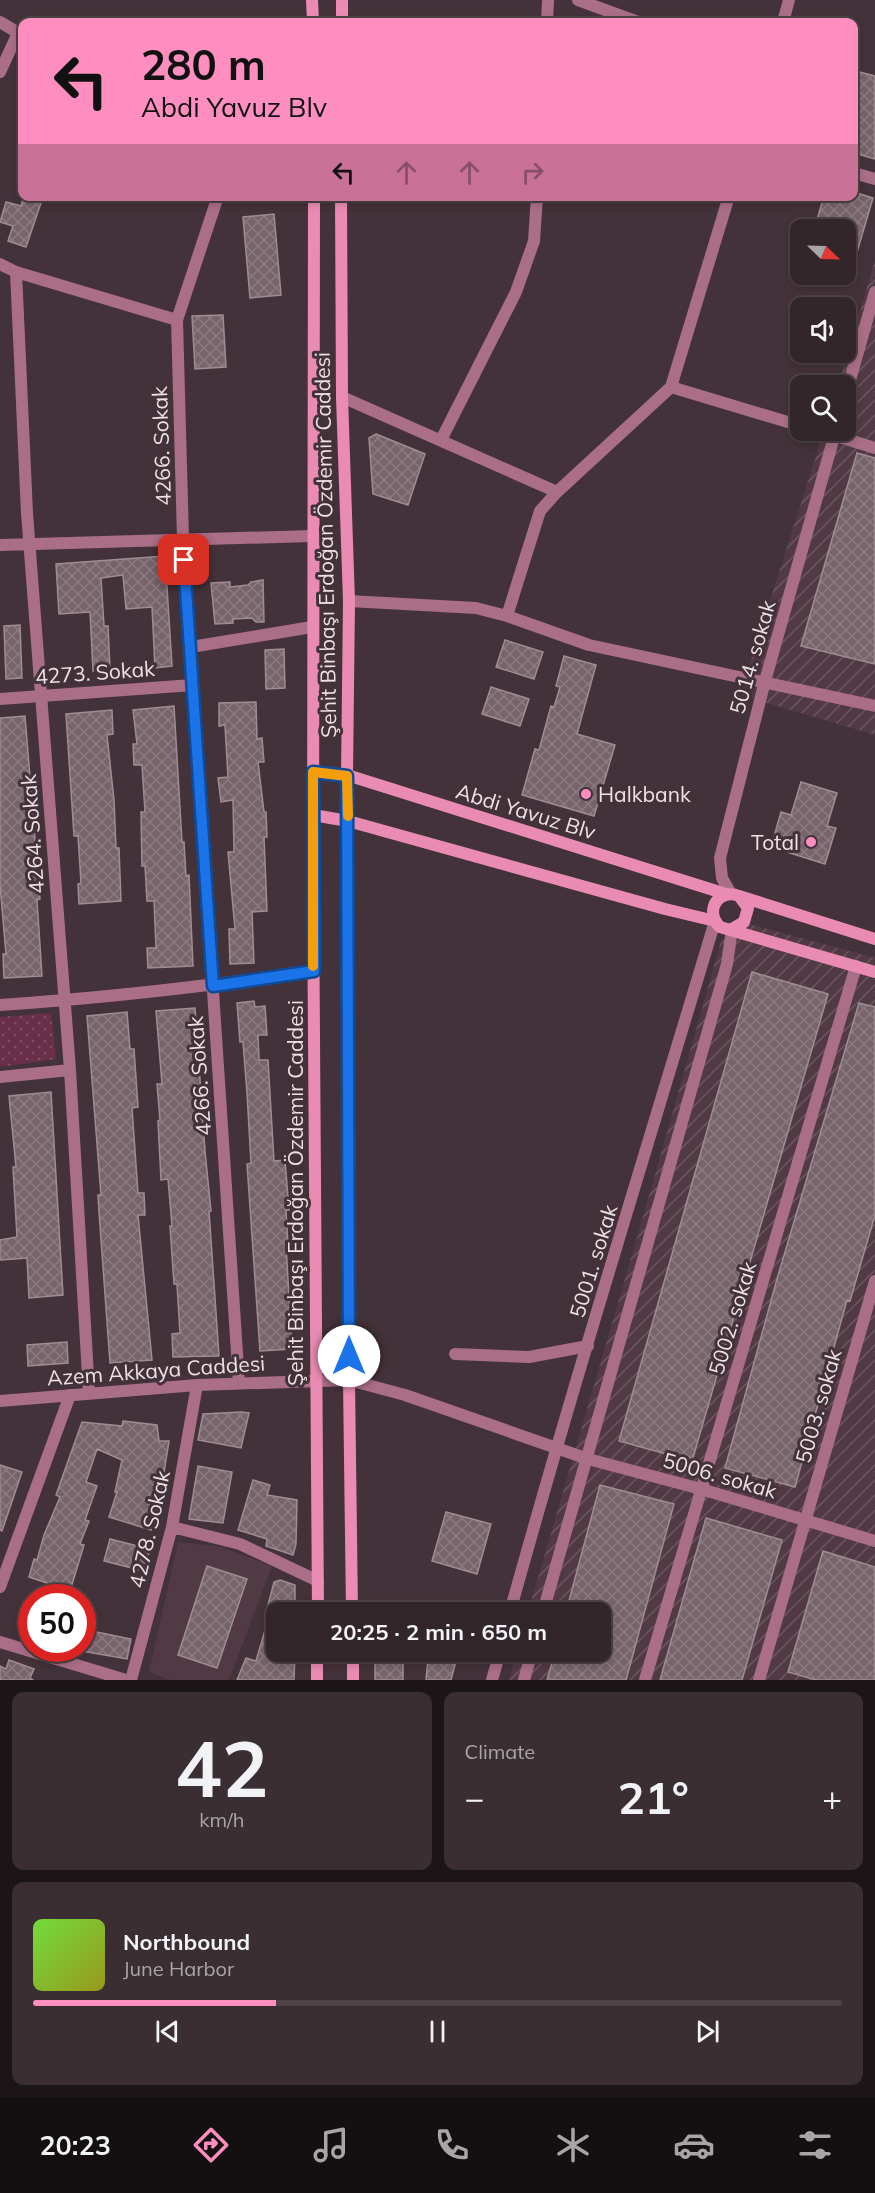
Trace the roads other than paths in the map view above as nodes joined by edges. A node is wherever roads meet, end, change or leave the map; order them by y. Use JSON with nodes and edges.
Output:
{"nodes":[{"id":1,"x":312,"y":0,"type":"edge"},
{"id":2,"x":342,"y":0,"type":"edge"},
{"id":3,"x":548,"y":0,"type":"edge"},
{"id":4,"x":578,"y":0,"type":"edge"},
{"id":5,"x":789,"y":0,"type":"edge"},
{"id":6,"x":313,"y":18,"type":"edge"},
{"id":7,"x":342,"y":18,"type":"edge"},
{"id":8,"x":547,"y":18,"type":"edge"},
{"id":9,"x":627,"y":18,"type":"edge"},
{"id":10,"x":784,"y":18,"type":"edge"},
{"id":11,"x":0,"y":22,"type":"edge"},
{"id":12,"x":18,"y":33,"type":"edge"},
{"id":13,"x":18,"y":38,"type":"edge"},
{"id":14,"x":0,"y":72,"type":"edge"},
{"id":15,"x":858,"y":174,"type":"edge"},
{"id":16,"x":875,"y":180,"type":"edge"},
{"id":17,"x":216,"y":201,"type":"edge"},
{"id":18,"x":314,"y":201,"type":"edge"},
{"id":19,"x":341,"y":201,"type":"edge"},
{"id":20,"x":537,"y":201,"type":"edge"},
{"id":21,"x":727,"y":201,"type":"edge"},
{"id":22,"x":0,"y":264,"type":"edge"},
{"id":23,"x":16,"y":272,"type":"junction"},
{"id":24,"x":875,"y":292,"type":"edge"},
{"id":25,"x":177,"y":320,"type":"junction"},
{"id":26,"x":851,"y":375,"type":"edge"},
{"id":27,"x":671,"y":387,"type":"junction"},
{"id":28,"x":342,"y":397,"type":"junction"},
{"id":29,"x":790,"y":423,"type":"edge"},
{"id":30,"x":441,"y":440,"type":"junction"},
{"id":31,"x":833,"y":441,"type":"edge"},
{"id":32,"x":856,"y":441,"type":"edge"},
{"id":33,"x":875,"y":448,"type":"edge"},
{"id":34,"x":557,"y":492,"type":"junction"},
{"id":35,"x":312,"y":536,"type":"junction"},
{"id":36,"x":183,"y":539,"type":"junction"},
{"id":37,"x":29,"y":543,"type":"junction"},
{"id":38,"x":0,"y":545,"type":"edge"},
{"id":39,"x":348,"y":601,"type":"junction"},
{"id":40,"x":507,"y":616,"type":"junction"},
{"id":41,"x":312,"y":627,"type":"junction"},
{"id":42,"x":190,"y":647,"type":"junction"},
{"id":43,"x":765,"y":681,"type":"junction"},
{"id":44,"x":193,"y":685,"type":"junction"},
{"id":45,"x":41,"y":696,"type":"junction"},
{"id":46,"x":0,"y":699,"type":"edge"},
{"id":47,"x":875,"y":706,"type":"edge"},
{"id":48,"x":313,"y":772,"type":"junction"},
{"id":49,"x":347,"y":776,"type":"junction"},
{"id":50,"x":314,"y":815,"type":"junction"},
{"id":51,"x":348,"y":821,"type":"junction"},
{"id":52,"x":732,"y":895,"type":"junction"},
{"id":53,"x":715,"y":921,"type":"junction"},
{"id":54,"x":732,"y":929,"type":"junction"},
{"id":55,"x":875,"y":939,"type":"edge"},
{"id":56,"x":856,"y":966,"type":"junction"},
{"id":57,"x":314,"y":971,"type":"junction"},
{"id":58,"x":875,"y":972,"type":"edge"},
{"id":59,"x":213,"y":986,"type":"junction"},
{"id":60,"x":64,"y":1001,"type":"junction"},
{"id":61,"x":0,"y":1005,"type":"edge"},
{"id":62,"x":70,"y":1070,"type":"junction"},
{"id":63,"x":0,"y":1077,"type":"edge"},
{"id":64,"x":875,"y":1281,"type":"edge"},
{"id":65,"x":869,"y":1323,"type":"edge"},
{"id":66,"x":588,"y":1346,"type":"junction"},
{"id":67,"x":455,"y":1354,"type":"dead end"},
{"id":68,"x":349,"y":1380,"type":"junction"},
{"id":69,"x":315,"y":1381,"type":"junction"},
{"id":70,"x":239,"y":1383,"type":"junction"},
{"id":71,"x":196,"y":1385,"type":"junction"},
{"id":72,"x":89,"y":1393,"type":"junction"},
{"id":73,"x":70,"y":1395,"type":"junction"},
{"id":74,"x":0,"y":1401,"type":"edge"},
{"id":75,"x":555,"y":1448,"type":"junction"},
{"id":76,"x":588,"y":1459,"type":"junction"},
{"id":77,"x":702,"y":1489,"type":"junction"},
{"id":78,"x":806,"y":1520,"type":"junction"},
{"id":79,"x":172,"y":1527,"type":"junction"},
{"id":80,"x":875,"y":1541,"type":"edge"},
{"id":81,"x":318,"y":1581,"type":"junction"},
{"id":82,"x":0,"y":1587,"type":"edge"},
{"id":83,"x":318,"y":1602,"type":"edge"},
{"id":84,"x":352,"y":1602,"type":"edge"},
{"id":85,"x":513,"y":1602,"type":"edge"},
{"id":86,"x":546,"y":1602,"type":"edge"},
{"id":87,"x":0,"y":1642,"type":"edge"},
{"id":88,"x":318,"y":1662,"type":"edge"},
{"id":89,"x":353,"y":1662,"type":"edge"},
{"id":90,"x":497,"y":1662,"type":"edge"},
{"id":91,"x":529,"y":1662,"type":"edge"},
{"id":92,"x":126,"y":1680,"type":"edge"},
{"id":93,"x":131,"y":1680,"type":"edge"},
{"id":94,"x":317,"y":1680,"type":"edge"},
{"id":95,"x":353,"y":1680,"type":"edge"},
{"id":96,"x":492,"y":1680,"type":"edge"},
{"id":97,"x":524,"y":1680,"type":"edge"},
{"id":98,"x":645,"y":1680,"type":"edge"},
{"id":99,"x":759,"y":1680,"type":"edge"}],
"edges":[{"from":1,"to":6,"type":"main road"},
{"from":2,"to":7,"type":"main road"},
{"from":3,"to":8,"type":"street"},
{"from":4,"to":9,"type":"street"},
{"from":5,"to":10,"type":"street"},
{"from":11,"to":12,"type":"street"},
{"from":13,"to":14,"type":"street"},
{"from":15,"to":16,"type":"street"},
{"from":17,"to":25,"type":"street","name":"4266. Sokak"},
{"from":18,"to":35,"type":"main road","name":"Şehit Binbaşı Erdoğan Özdemir Caddesi"},
{"from":19,"to":28,"type":"main road","name":"Şehit Binbaşı Erdoğan Özdemir Caddesi"},
{"from":20,"to":30,"type":"street"},
{"from":21,"to":27,"type":"street"},
{"from":22,"to":23,"type":"street"},
{"from":23,"to":25,"type":"street"},
{"from":23,"to":37,"type":"street","name":"4264. Sokak"},
{"from":24,"to":26,"type":"street"},
{"from":25,"to":36,"type":"street","name":"4266. Sokak"},
{"from":27,"to":29,"type":"street"},
{"from":27,"to":34,"type":"street"},
{"from":28,"to":30,"type":"street"},
{"from":28,"to":39,"type":"main road","name":"Şehit Binbaşı Erdoğan Özdemir Caddesi"},
{"from":30,"to":34,"type":"street"},
{"from":31,"to":43,"type":"street","name":"5014. sokak"},
{"from":32,"to":33,"type":"street"},
{"from":34,"to":40,"type":"street"},
{"from":35,"to":36,"type":"street"},
{"from":35,"to":41,"type":"main road","name":"Şehit Binbaşı Erdoğan Özdemir Caddesi"},
{"from":36,"to":37,"type":"street"},
{"from":36,"to":42,"type":"street","name":"4266. Sokak"},
{"from":37,"to":38,"type":"street"},
{"from":37,"to":45,"type":"street","name":"4264. Sokak"},
{"from":39,"to":40,"type":"street"},
{"from":39,"to":49,"type":"main road","name":"Şehit Binbaşı Erdoğan Özdemir Caddesi"},
{"from":40,"to":43,"type":"street"},
{"from":41,"to":42,"type":"street"},
{"from":41,"to":48,"type":"main road","name":"Şehit Binbaşı Erdoğan Özdemir Caddesi"},
{"from":42,"to":44,"type":"street","name":"4266. Sokak"},
{"from":43,"to":47,"type":"street"},
{"from":43,"to":52,"type":"street","name":"5014. sokak"},
{"from":44,"to":45,"type":"street","name":"4273. Sokak"},
{"from":44,"to":59,"type":"street","name":"4266. Sokak"},
{"from":45,"to":46,"type":"street","name":"4273. Sokak"},
{"from":45,"to":60,"type":"street","name":"4264. Sokak"},
{"from":48,"to":49,"type":"main road","name":"Abdi Yavuz Blv"},
{"from":48,"to":50,"type":"main road","name":"Şehit Binbaşı Erdoğan Özdemir Caddesi"},
{"from":49,"to":51,"type":"main road","name":"Şehit Binbaşı Erdoğan Özdemir Caddesi"},
{"from":49,"to":52,"type":"main road","name":"Abdi Yavuz Blv"},
{"from":50,"to":51,"type":"main road"},
{"from":50,"to":57,"type":"main road","name":"Şehit Binbaşı Erdoğan Özdemir Caddesi"},
{"from":51,"to":53,"type":"main road"},
{"from":51,"to":68,"type":"main road","name":"Şehit Binbaşı Erdoğan Özdemir Caddesi"},
{"from":52,"to":53,"type":"main road"},
{"from":52,"to":54,"type":"main road"},
{"from":52,"to":55,"type":"main road","name":"Abdi Yavuz Blv"},
{"from":53,"to":54,"type":"main road"},
{"from":53,"to":66,"type":"street","name":"5001. sokak"},
{"from":54,"to":56,"type":"main road"},
{"from":54,"to":76,"type":"street"},
{"from":56,"to":58,"type":"main road"},
{"from":56,"to":77,"type":"street","name":"5002. sokak"},
{"from":57,"to":59,"type":"street"},
{"from":57,"to":69,"type":"main road","name":"Şehit Binbaşı Erdoğan Özdemir Caddesi"},
{"from":59,"to":60,"type":"street"},
{"from":59,"to":70,"type":"street","name":"4266. Sokak"},
{"from":60,"to":61,"type":"street"},
{"from":60,"to":62,"type":"street","name":"4264. Sokak"},
{"from":62,"to":63,"type":"street"},
{"from":62,"to":72,"type":"street","name":"4264. Sokak"},
{"from":64,"to":65,"type":"street","name":"5003. sokak"},
{"from":65,"to":78,"type":"street","name":"5003. sokak"},
{"from":66,"to":67,"type":"street"},
{"from":66,"to":75,"type":"street","name":"5001. sokak"},
{"from":68,"to":69,"type":"street","name":"Azem Akkaya Caddesi"},
{"from":68,"to":75,"type":"street","name":"Azem Akkaya Caddesi"},
{"from":68,"to":84,"type":"main road","name":"Şehit Binbaşı Erdoğan Özdemir Caddesi"},
{"from":69,"to":70,"type":"street","name":"Azem Akkaya Caddesi"},
{"from":69,"to":81,"type":"main road","name":"Şehit Binbaşı Erdoğan Özdemir Caddesi"},
{"from":70,"to":71,"type":"street","name":"Azem Akkaya Caddesi"},
{"from":71,"to":72,"type":"street","name":"Azem Akkaya Caddesi"},
{"from":71,"to":79,"type":"street","name":"4278. Sokak"},
{"from":72,"to":73,"type":"street","name":"Azem Akkaya Caddesi"},
{"from":73,"to":74,"type":"street","name":"Azem Akkaya Caddesi"},
{"from":73,"to":82,"type":"street"},
{"from":75,"to":76,"type":"street","name":"5006. sokak"},
{"from":75,"to":85,"type":"street","name":"5001. sokak"},
{"from":76,"to":77,"type":"street","name":"5006. sokak"},
{"from":76,"to":86,"type":"street"},
{"from":77,"to":78,"type":"street","name":"5006. sokak"},
{"from":77,"to":98,"type":"street","name":"5002. sokak"},
{"from":78,"to":80,"type":"street","name":"5006. sokak"},
{"from":78,"to":99,"type":"street","name":"5003. sokak"},
{"from":79,"to":81,"type":"street"},
{"from":79,"to":93,"type":"street","name":"4278. Sokak"},
{"from":81,"to":83,"type":"main road","name":"Şehit Binbaşı Erdoğan Özdemir Caddesi"},
{"from":87,"to":92,"type":"street"},
{"from":88,"to":94,"type":"main road"},
{"from":89,"to":95,"type":"main road"},
{"from":90,"to":96,"type":"street"},
{"from":91,"to":97,"type":"street"}]}
